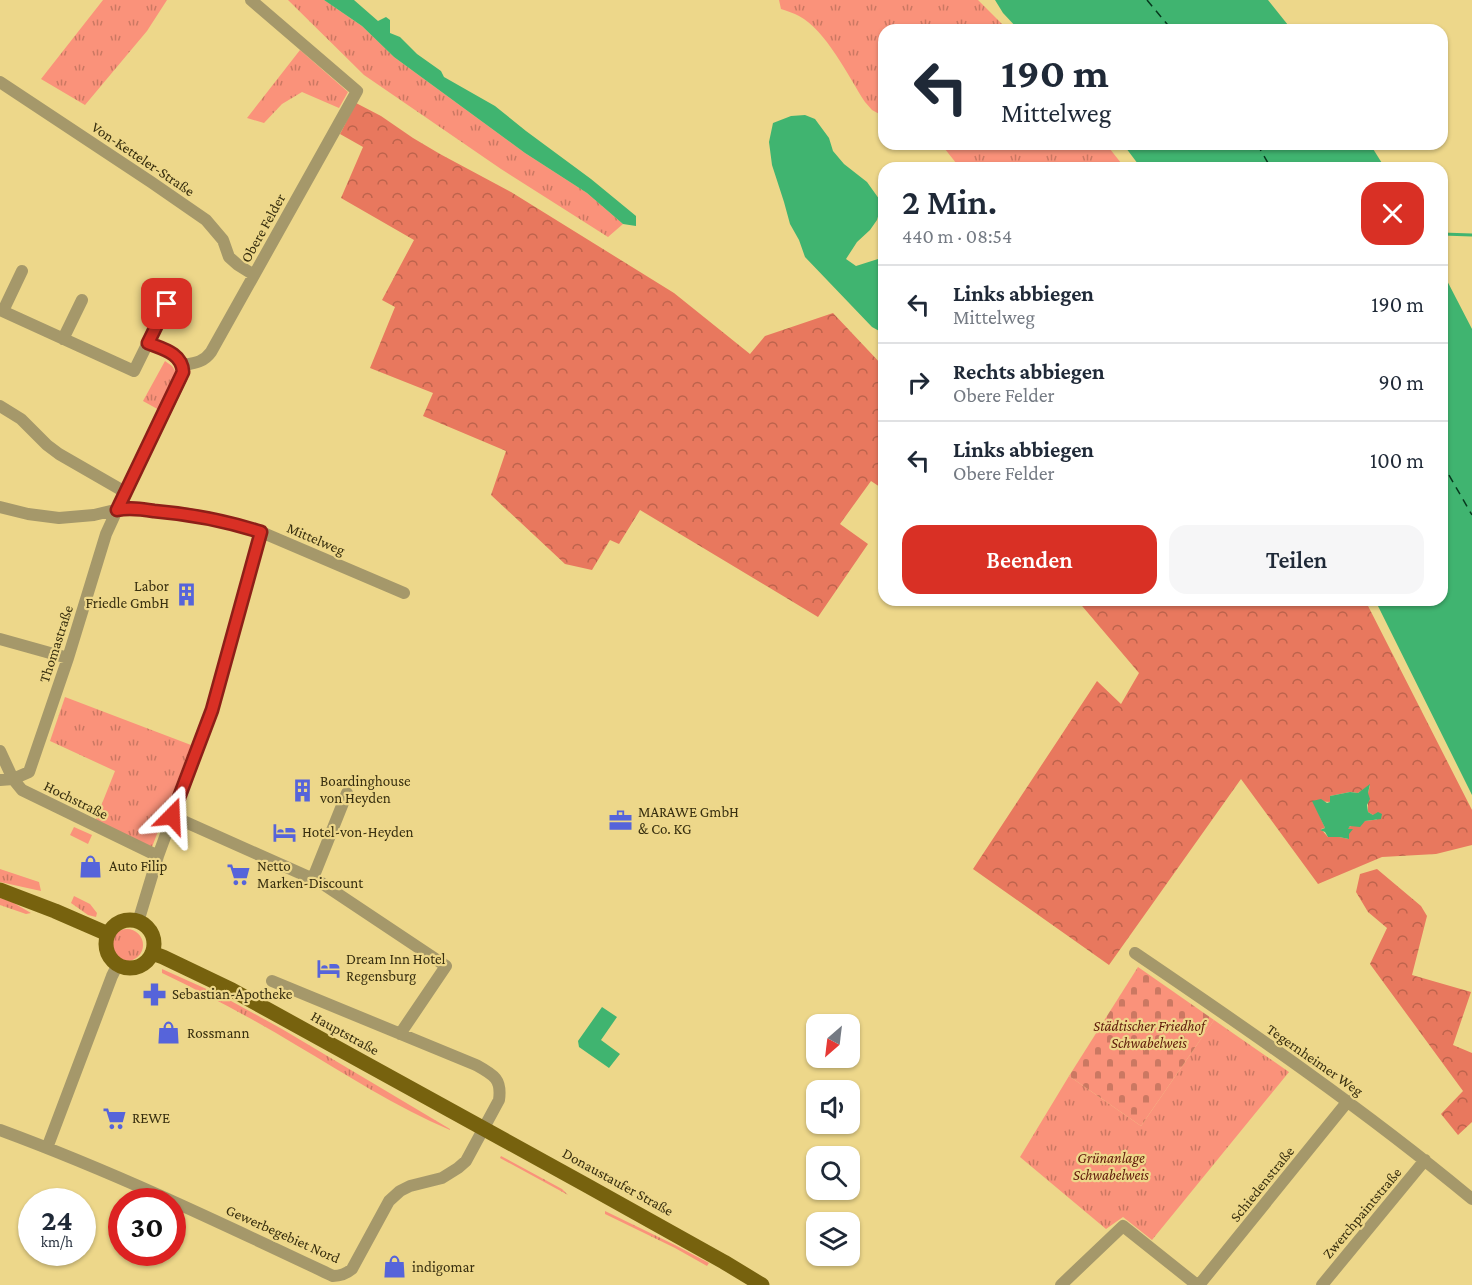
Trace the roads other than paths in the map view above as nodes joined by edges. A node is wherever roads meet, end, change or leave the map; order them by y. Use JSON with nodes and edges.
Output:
{"nodes":[{"id":1,"x":251,"y":0,"type":"edge"},
{"id":2,"x":0,"y":82,"type":"edge"},
{"id":3,"x":22,"y":271,"type":"dead end"},
{"id":4,"x":254,"y":275,"type":"junction"},
{"id":5,"x":82,"y":300,"type":"dead end"},
{"id":6,"x":167,"y":304,"type":"dead end"},
{"id":7,"x":2,"y":310,"type":"edge"},
{"id":8,"x":63,"y":339,"type":"junction"},
{"id":9,"x":148,"y":343,"type":"junction"},
{"id":10,"x":183,"y":365,"type":"junction"},
{"id":11,"x":0,"y":406,"type":"edge"},
{"id":12,"x":125,"y":492,"type":"junction"},
{"id":13,"x":0,"y":507,"type":"edge"},
{"id":14,"x":117,"y":510,"type":"junction"},
{"id":15,"x":261,"y":532,"type":"junction"},
{"id":16,"x":404,"y":593,"type":"dead end"},
{"id":17,"x":0,"y":639,"type":"edge"},
{"id":18,"x":68,"y":658,"type":"junction"},
{"id":19,"x":0,"y":751,"type":"edge"},
{"id":20,"x":13,"y":779,"type":"junction"},
{"id":21,"x":0,"y":780,"type":"edge"},
{"id":22,"x":346,"y":793,"type":"dead end"},
{"id":23,"x":172,"y":816,"type":"junction"},
{"id":24,"x":158,"y":856,"type":"junction"},
{"id":25,"x":313,"y":878,"type":"junction"},
{"id":26,"x":0,"y":890,"type":"edge"},
{"id":27,"x":138,"y":922,"type":"junction"},
{"id":28,"x":108,"y":934,"type":"junction"},
{"id":29,"x":152,"y":952,"type":"junction"},
{"id":30,"x":1135,"y":953,"type":"dead end"},
{"id":31,"x":118,"y":964,"type":"junction"},
{"id":32,"x":272,"y":981,"type":"dead end"},
{"id":33,"x":400,"y":1034,"type":"junction"},
{"id":34,"x":1348,"y":1101,"type":"junction"},
{"id":35,"x":455,"y":1114,"type":"joint"},
{"id":36,"x":484,"y":1129,"type":"junction"},
{"id":37,"x":0,"y":1130,"type":"edge"},
{"id":38,"x":47,"y":1148,"type":"junction"},
{"id":39,"x":1425,"y":1160,"type":"junction"},
{"id":40,"x":1472,"y":1199,"type":"edge"},
{"id":41,"x":759,"y":1284,"type":"edge"},
{"id":42,"x":1324,"y":1284,"type":"edge"},
{"id":43,"x":1061,"y":1285,"type":"edge"},
{"id":44,"x":1198,"y":1285,"type":"edge"}],
"edges":[{"from":1,"to":4,"type":"street","name":"Obere Felder"},
{"from":2,"to":4,"type":"street","name":"Von-Ketteler-Straße"},
{"from":3,"to":7,"type":"street"},
{"from":4,"to":10,"type":"street","name":"Obere Felder"},
{"from":5,"to":8,"type":"street"},
{"from":6,"to":9,"type":"street"},
{"from":7,"to":8,"type":"street"},
{"from":8,"to":9,"type":"street"},
{"from":9,"to":10,"type":"street"},
{"from":10,"to":12,"type":"street"},
{"from":11,"to":12,"type":"street"},
{"from":12,"to":14,"type":"street"},
{"from":13,"to":14,"type":"street","name":"Mittelweg"},
{"from":14,"to":15,"type":"street","name":"Mittelweg"},
{"from":14,"to":18,"type":"street","name":"Thomastraße"},
{"from":15,"to":16,"type":"street","name":"Mittelweg"},
{"from":15,"to":23,"type":"street"},
{"from":17,"to":18,"type":"street"},
{"from":18,"to":20,"type":"street","name":"Thomastraße"},
{"from":19,"to":20,"type":"street","name":"Hochstraße"},
{"from":20,"to":21,"type":"street"},
{"from":20,"to":24,"type":"street","name":"Hochstraße"},
{"from":22,"to":25,"type":"street"},
{"from":23,"to":24,"type":"street"},
{"from":23,"to":25,"type":"street"},
{"from":24,"to":27,"type":"street"},
{"from":25,"to":33,"type":"street"},
{"from":26,"to":28,"type":"main road"},
{"from":27,"to":28,"type":"main road"},
{"from":27,"to":29,"type":"main road"},
{"from":28,"to":31,"type":"main road"},
{"from":29,"to":31,"type":"main road"},
{"from":29,"to":35,"type":"main road","name":"Hauptstraße"},
{"from":30,"to":34,"type":"street","name":"Tegernheimer Weg"},
{"from":31,"to":38,"type":"street"},
{"from":32,"to":33,"type":"street"},
{"from":33,"to":36,"type":"street"},
{"from":34,"to":39,"type":"street","name":"Tegernheimer Weg"},
{"from":34,"to":44,"type":"street","name":"Schiedenstraße"},
{"from":35,"to":36,"type":"main road","name":"Donaustaufer Straße"},
{"from":36,"to":38,"type":"street","name":"Gewerbegebiet Nord"},
{"from":36,"to":41,"type":"main road","name":"Donaustaufer Straße"},
{"from":37,"to":38,"type":"street","name":"Gewerbegebiet Nord"},
{"from":39,"to":40,"type":"street","name":"Tegernheimer Weg"},
{"from":39,"to":42,"type":"street","name":"Zwerchpaintstraße"},
{"from":43,"to":44,"type":"street"}]}
